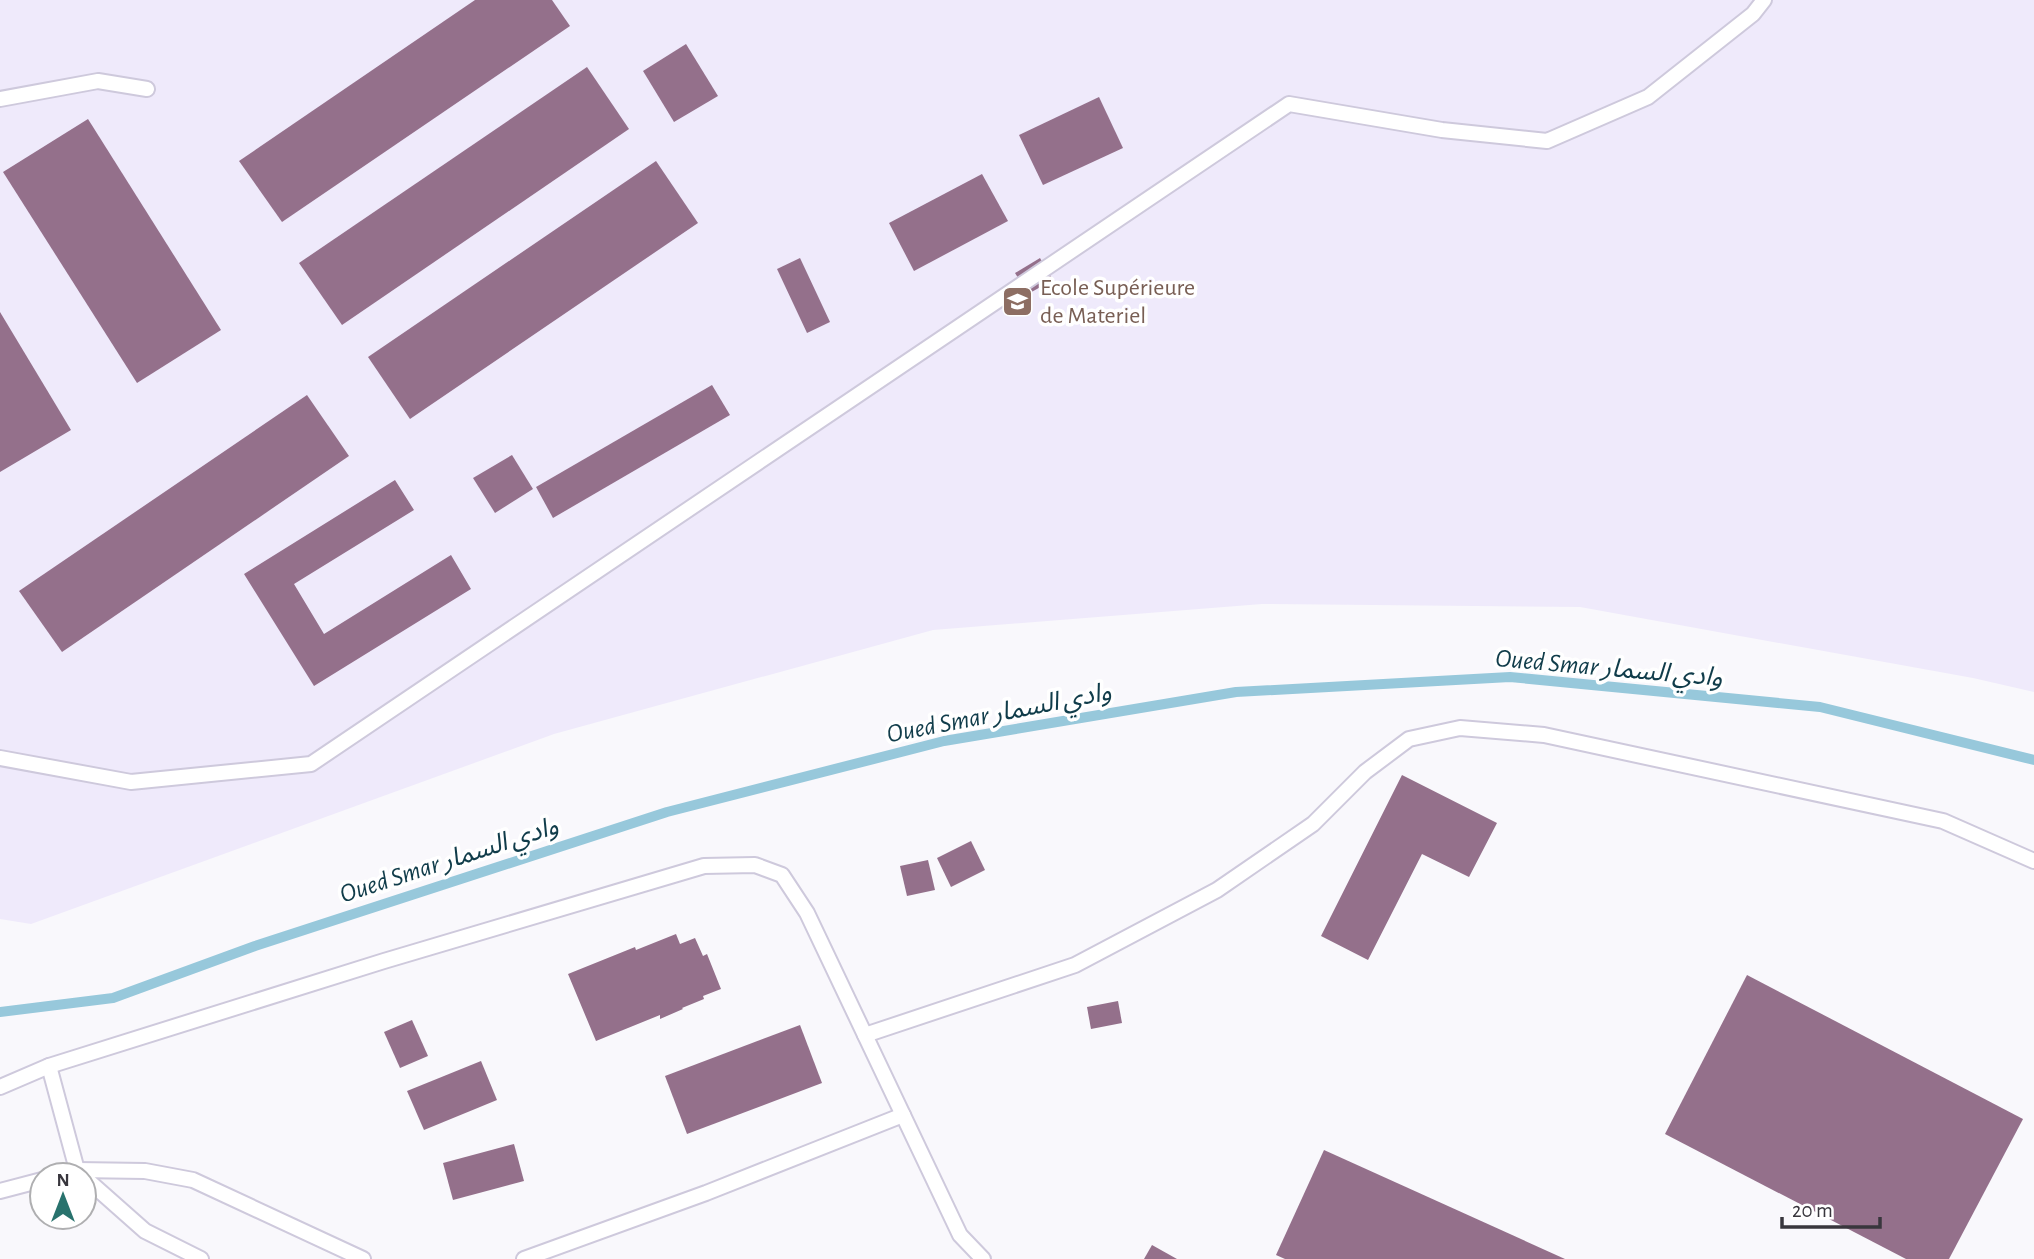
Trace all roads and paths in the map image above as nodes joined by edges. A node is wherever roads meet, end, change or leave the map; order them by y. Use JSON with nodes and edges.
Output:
{"nodes":[{"id":1,"x":1764,"y":0,"type":"edge"},
{"id":2,"x":146,"y":89,"type":"dead end"},
{"id":3,"x":0,"y":99,"type":"edge"},
{"id":4,"x":0,"y":758,"type":"edge"},
{"id":5,"x":2034,"y":861,"type":"edge"},
{"id":6,"x":865,"y":1035,"type":"junction"},
{"id":7,"x":49,"y":1066,"type":"junction"},
{"id":8,"x":0,"y":1087,"type":"edge"},
{"id":9,"x":903,"y":1115,"type":"junction"},
{"id":10,"x":77,"y":1161,"type":"edge"},
{"id":11,"x":98,"y":1173,"type":"edge"},
{"id":12,"x":28,"y":1184,"type":"edge"},
{"id":13,"x":98,"y":1189,"type":"edge"},
{"id":14,"x":0,"y":1191,"type":"edge"},
{"id":15,"x":201,"y":1259,"type":"edge"},
{"id":16,"x":363,"y":1259,"type":"edge"},
{"id":17,"x":524,"y":1259,"type":"edge"},
{"id":18,"x":983,"y":1259,"type":"edge"}],
"edges":[{"from":1,"to":4,"type":"lane"},
{"from":2,"to":3,"type":"lane"},
{"from":5,"to":6,"type":"lane"},
{"from":6,"to":7,"type":"lane"},
{"from":6,"to":9,"type":"lane"},
{"from":7,"to":8,"type":"lane"},
{"from":7,"to":10,"type":"lane"},
{"from":9,"to":17,"type":"lane"},
{"from":9,"to":18,"type":"lane"},
{"from":11,"to":16,"type":"lane"},
{"from":12,"to":14,"type":"lane"},
{"from":13,"to":15,"type":"lane"}]}
